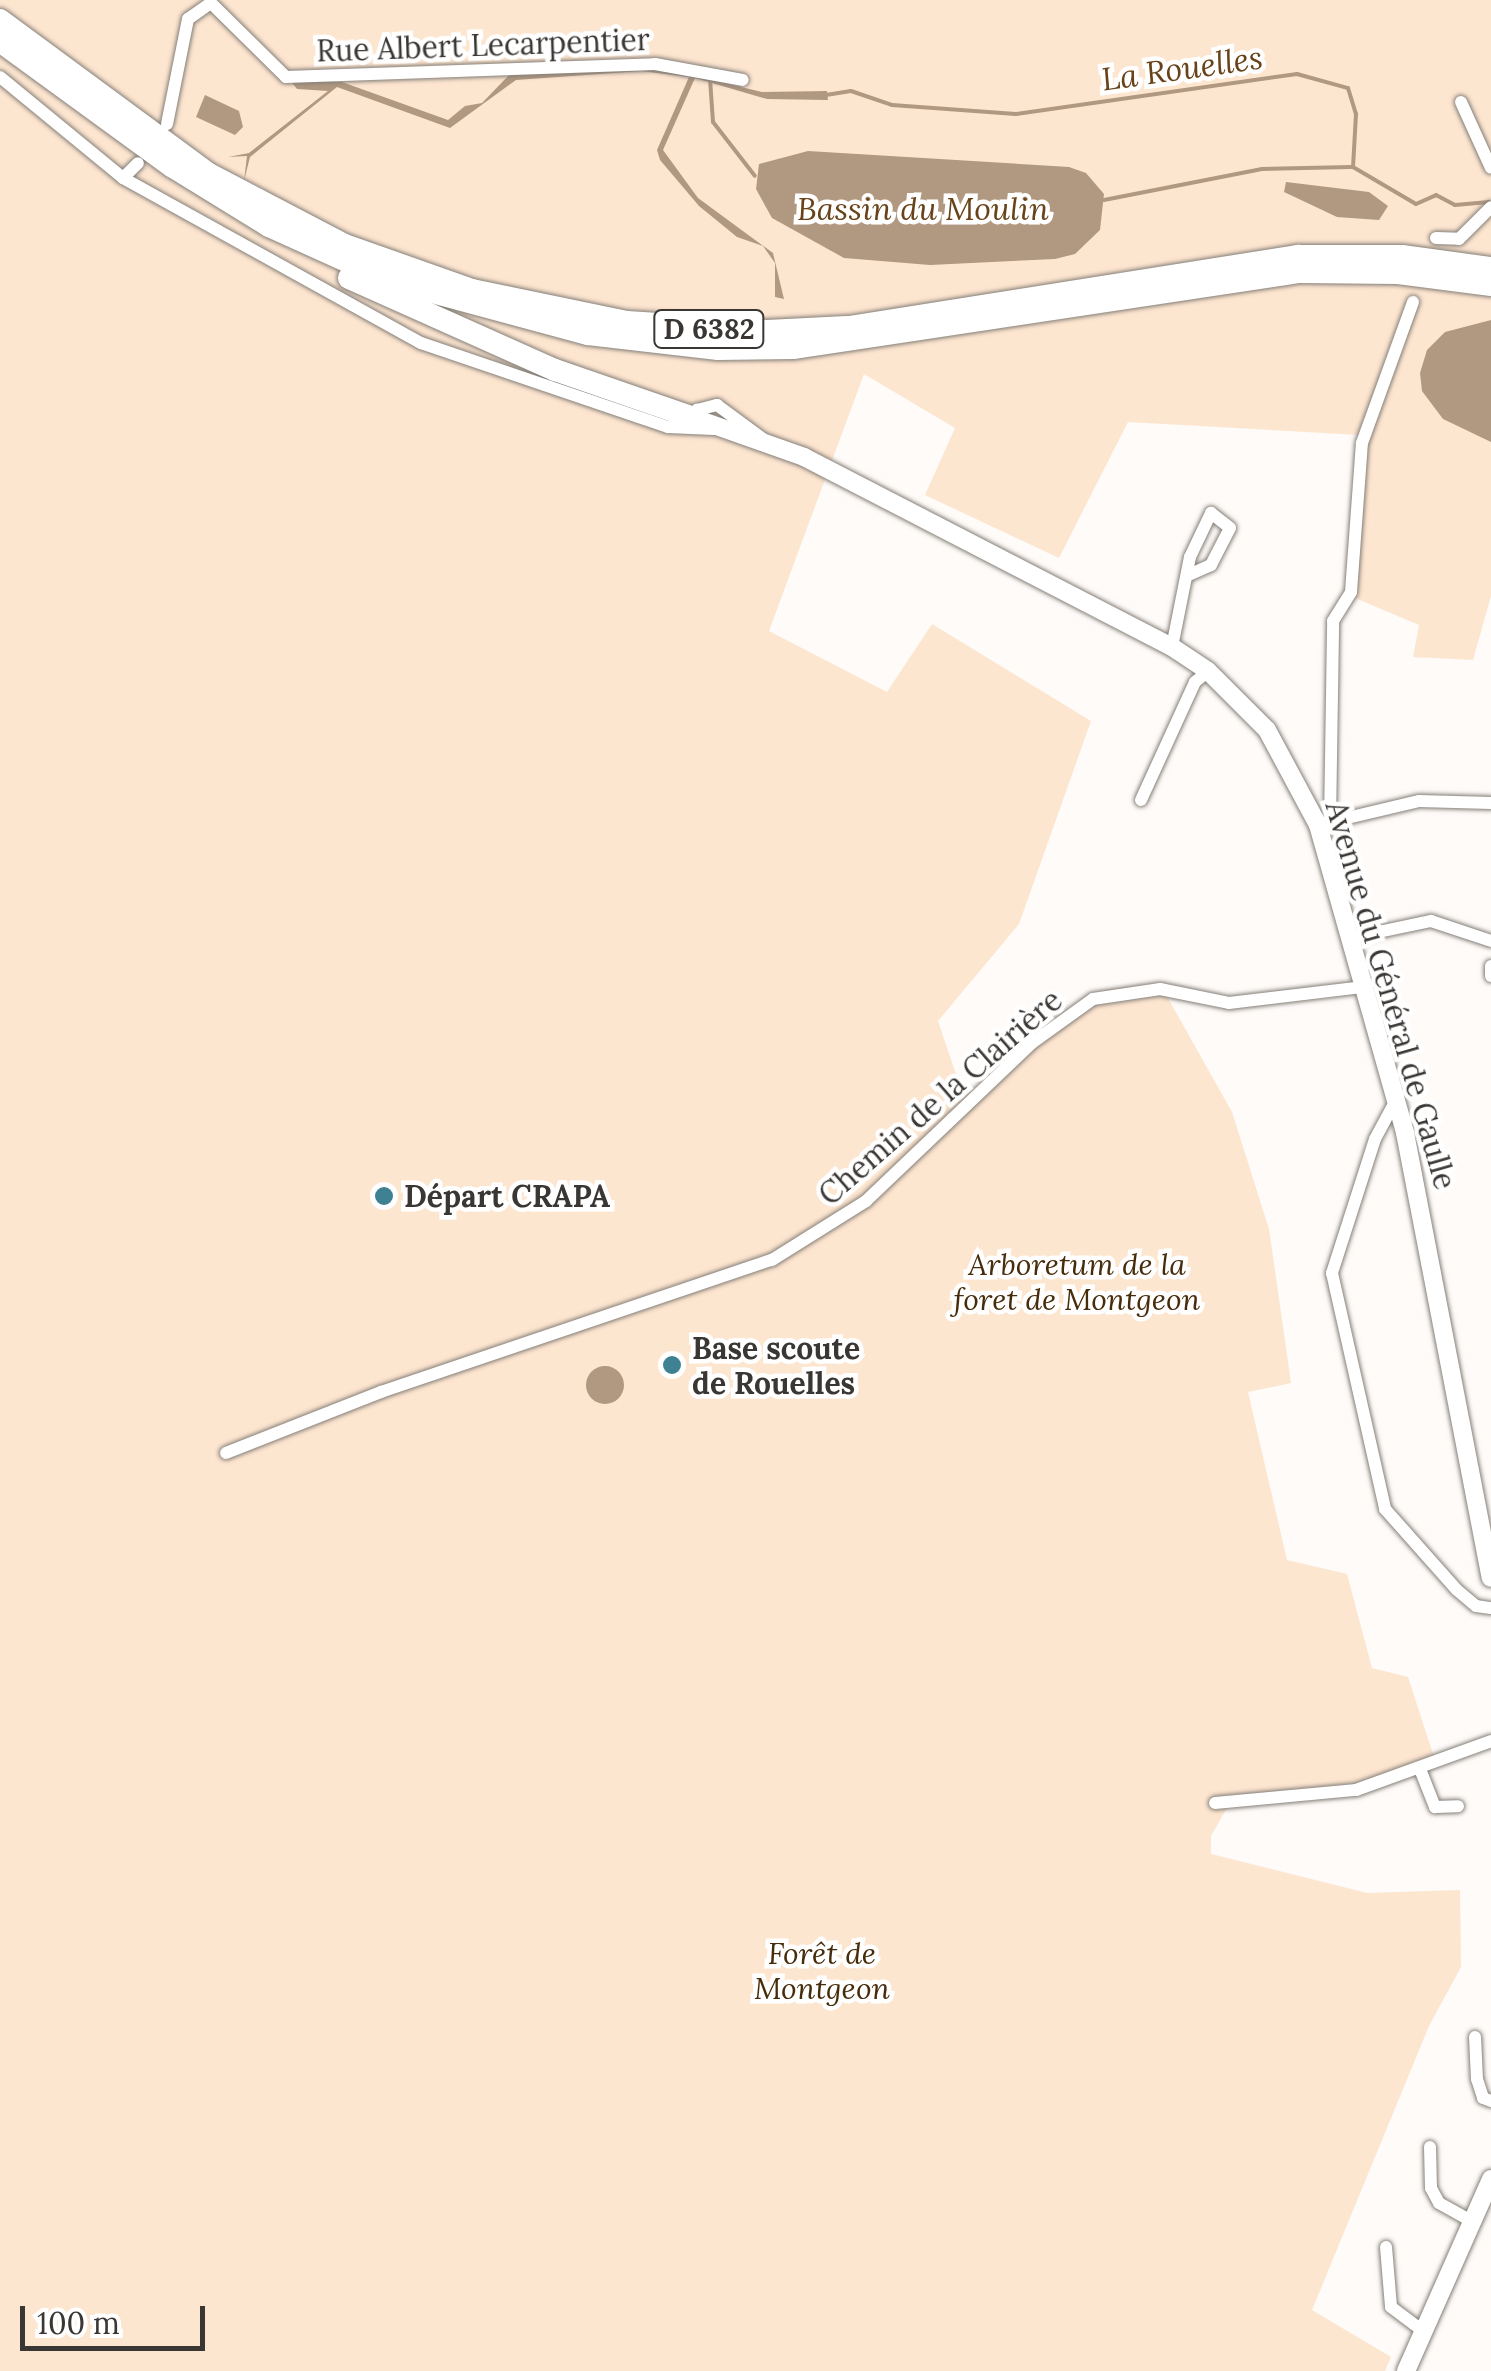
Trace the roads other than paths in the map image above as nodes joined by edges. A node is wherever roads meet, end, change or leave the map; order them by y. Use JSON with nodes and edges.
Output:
{"nodes":[{"id":1,"x":0,"y":20,"type":"edge"},
{"id":2,"x":0,"y":42,"type":"edge"},
{"id":3,"x":0,"y":77,"type":"edge"},
{"id":4,"x":743,"y":80,"type":"dead end"},
{"id":5,"x":1461,"y":102,"type":"dead end"},
{"id":6,"x":167,"y":124,"type":"dead end"},
{"id":7,"x":138,"y":163,"type":"dead end"},
{"id":8,"x":173,"y":168,"type":"junction"},
{"id":9,"x":1491,"y":168,"type":"edge"},
{"id":10,"x":124,"y":178,"type":"junction"},
{"id":11,"x":1490,"y":209,"type":"edge"},
{"id":12,"x":1436,"y":238,"type":"dead end"},
{"id":13,"x":1485,"y":267,"type":"edge"},
{"id":14,"x":1491,"y":285,"type":"edge"},
{"id":15,"x":1413,"y":302,"type":"dead end"},
{"id":16,"x":692,"y":424,"type":"junction"},
{"id":17,"x":764,"y":440,"type":"junction"},
{"id":18,"x":1189,"y":575,"type":"junction"},
{"id":19,"x":1172,"y":648,"type":"junction"},
{"id":20,"x":1208,"y":671,"type":"junction"},
{"id":21,"x":1141,"y":800,"type":"dead end"},
{"id":22,"x":1491,"y":803,"type":"edge"},
{"id":23,"x":1324,"y":824,"type":"junction"},
{"id":24,"x":1350,"y":938,"type":"junction"},
{"id":25,"x":1491,"y":941,"type":"edge"},
{"id":26,"x":1491,"y":966,"type":"edge"},
{"id":27,"x":1491,"y":976,"type":"edge"},
{"id":28,"x":1364,"y":987,"type":"junction"},
{"id":29,"x":1396,"y":1100,"type":"junction"},
{"id":30,"x":226,"y":1453,"type":"dead end"},
{"id":31,"x":1491,"y":1578,"type":"edge"},
{"id":32,"x":1491,"y":1608,"type":"edge"},
{"id":33,"x":1491,"y":1742,"type":"edge"},
{"id":34,"x":1420,"y":1769,"type":"junction"},
{"id":35,"x":1215,"y":1803,"type":"dead end"},
{"id":36,"x":1458,"y":1806,"type":"dead end"},
{"id":37,"x":1475,"y":2037,"type":"dead end"},
{"id":38,"x":1491,"y":2101,"type":"edge"},
{"id":39,"x":1430,"y":2147,"type":"dead end"},
{"id":40,"x":1491,"y":2180,"type":"edge"},
{"id":41,"x":1471,"y":2221,"type":"junction"},
{"id":42,"x":1386,"y":2247,"type":"dead end"},
{"id":43,"x":1424,"y":2330,"type":"junction"},
{"id":44,"x":1414,"y":2367,"type":"edge"}],
"edges":[{"from":1,"to":13,"type":"highway","number":"D 6382"},
{"from":2,"to":8,"type":"highway","number":"D 6382"},
{"from":3,"to":10,"type":"street"},
{"from":4,"to":6,"type":"street","name":"Rue Albert Lecarpentier"},
{"from":5,"to":9,"type":"street"},
{"from":7,"to":10,"type":"street"},
{"from":8,"to":14,"type":"highway","number":"D 6382"},
{"from":8,"to":16,"type":"highway"},
{"from":10,"to":16,"type":"street"},
{"from":11,"to":12,"type":"street"},
{"from":15,"to":23,"type":"street"},
{"from":16,"to":17,"type":"street","name":"Avenue du Général de Gaulle"},
{"from":16,"to":17,"type":"street"},
{"from":17,"to":19,"type":"street","name":"Avenue du Général de Gaulle"},
{"from":18,"to":18,"type":"street"},
{"from":18,"to":19,"type":"street"},
{"from":19,"to":20,"type":"street","name":"Avenue du Général de Gaulle"},
{"from":20,"to":21,"type":"street"},
{"from":20,"to":23,"type":"street","name":"Avenue du Général de Gaulle"},
{"from":22,"to":23,"type":"street"},
{"from":23,"to":24,"type":"street","name":"Avenue du Général de Gaulle"},
{"from":24,"to":25,"type":"street"},
{"from":24,"to":28,"type":"street","name":"Avenue du Général de Gaulle"},
{"from":26,"to":27,"type":"street"},
{"from":28,"to":29,"type":"street","name":"Avenue du Général de Gaulle"},
{"from":28,"to":30,"type":"street","name":"Chemin de la Clairière"},
{"from":29,"to":31,"type":"street","name":"Avenue du Général de Gaulle"},
{"from":29,"to":32,"type":"street"},
{"from":33,"to":34,"type":"street"},
{"from":34,"to":35,"type":"street"},
{"from":34,"to":36,"type":"street"},
{"from":37,"to":38,"type":"street"},
{"from":39,"to":41,"type":"street"},
{"from":40,"to":41,"type":"street"},
{"from":41,"to":43,"type":"street"},
{"from":42,"to":43,"type":"street"},
{"from":43,"to":44,"type":"street"}]}
